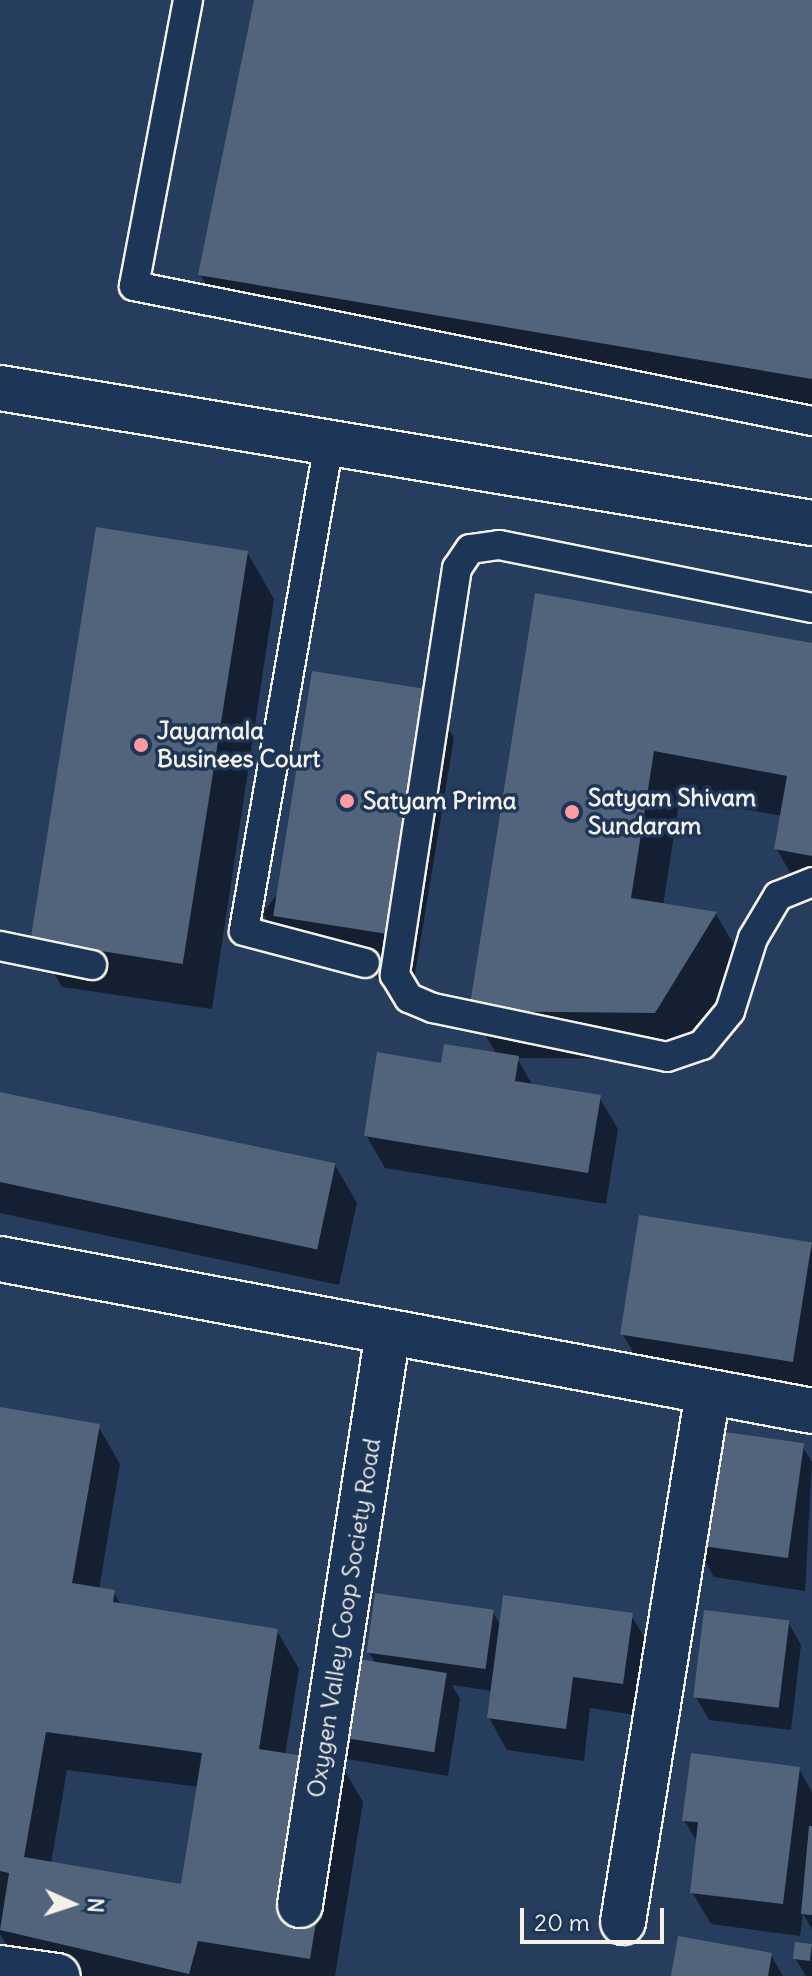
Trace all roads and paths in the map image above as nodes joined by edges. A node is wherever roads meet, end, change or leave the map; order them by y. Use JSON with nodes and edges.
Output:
{"nodes":[{"id":1,"x":188,"y":0,"type":"edge"},
{"id":2,"x":0,"y":388,"type":"edge"},
{"id":3,"x":812,"y":421,"type":"edge"},
{"id":4,"x":329,"y":443,"type":"junction"},
{"id":5,"x":812,"y":523,"type":"edge"},
{"id":6,"x":812,"y":608,"type":"edge"},
{"id":7,"x":812,"y":882,"type":"edge"},
{"id":8,"x":0,"y":946,"type":"edge"},
{"id":9,"x":365,"y":963,"type":"dead end"},
{"id":10,"x":92,"y":965,"type":"dead end"},
{"id":11,"x":0,"y":1259,"type":"edge"},
{"id":12,"x":388,"y":1332,"type":"junction"},
{"id":13,"x":708,"y":1392,"type":"junction"},
{"id":14,"x":812,"y":1411,"type":"edge"},
{"id":15,"x":300,"y":1905,"type":"dead end"},
{"id":16,"x":623,"y":1922,"type":"dead end"},
{"id":17,"x":0,"y":1968,"type":"edge"},
{"id":18,"x":57,"y":1976,"type":"edge"}],
"edges":[{"from":1,"to":3,"type":"lane"},
{"from":2,"to":4,"type":"street"},
{"from":4,"to":5,"type":"street"},
{"from":4,"to":9,"type":"lane"},
{"from":6,"to":7,"type":"lane"},
{"from":8,"to":10,"type":"lane"},
{"from":11,"to":12,"type":"street"},
{"from":12,"to":13,"type":"street"},
{"from":12,"to":15,"type":"street","name":"Oxygen Valley Coop Society Road"},
{"from":13,"to":14,"type":"street"},
{"from":13,"to":16,"type":"street"},
{"from":17,"to":18,"type":"street"}]}
